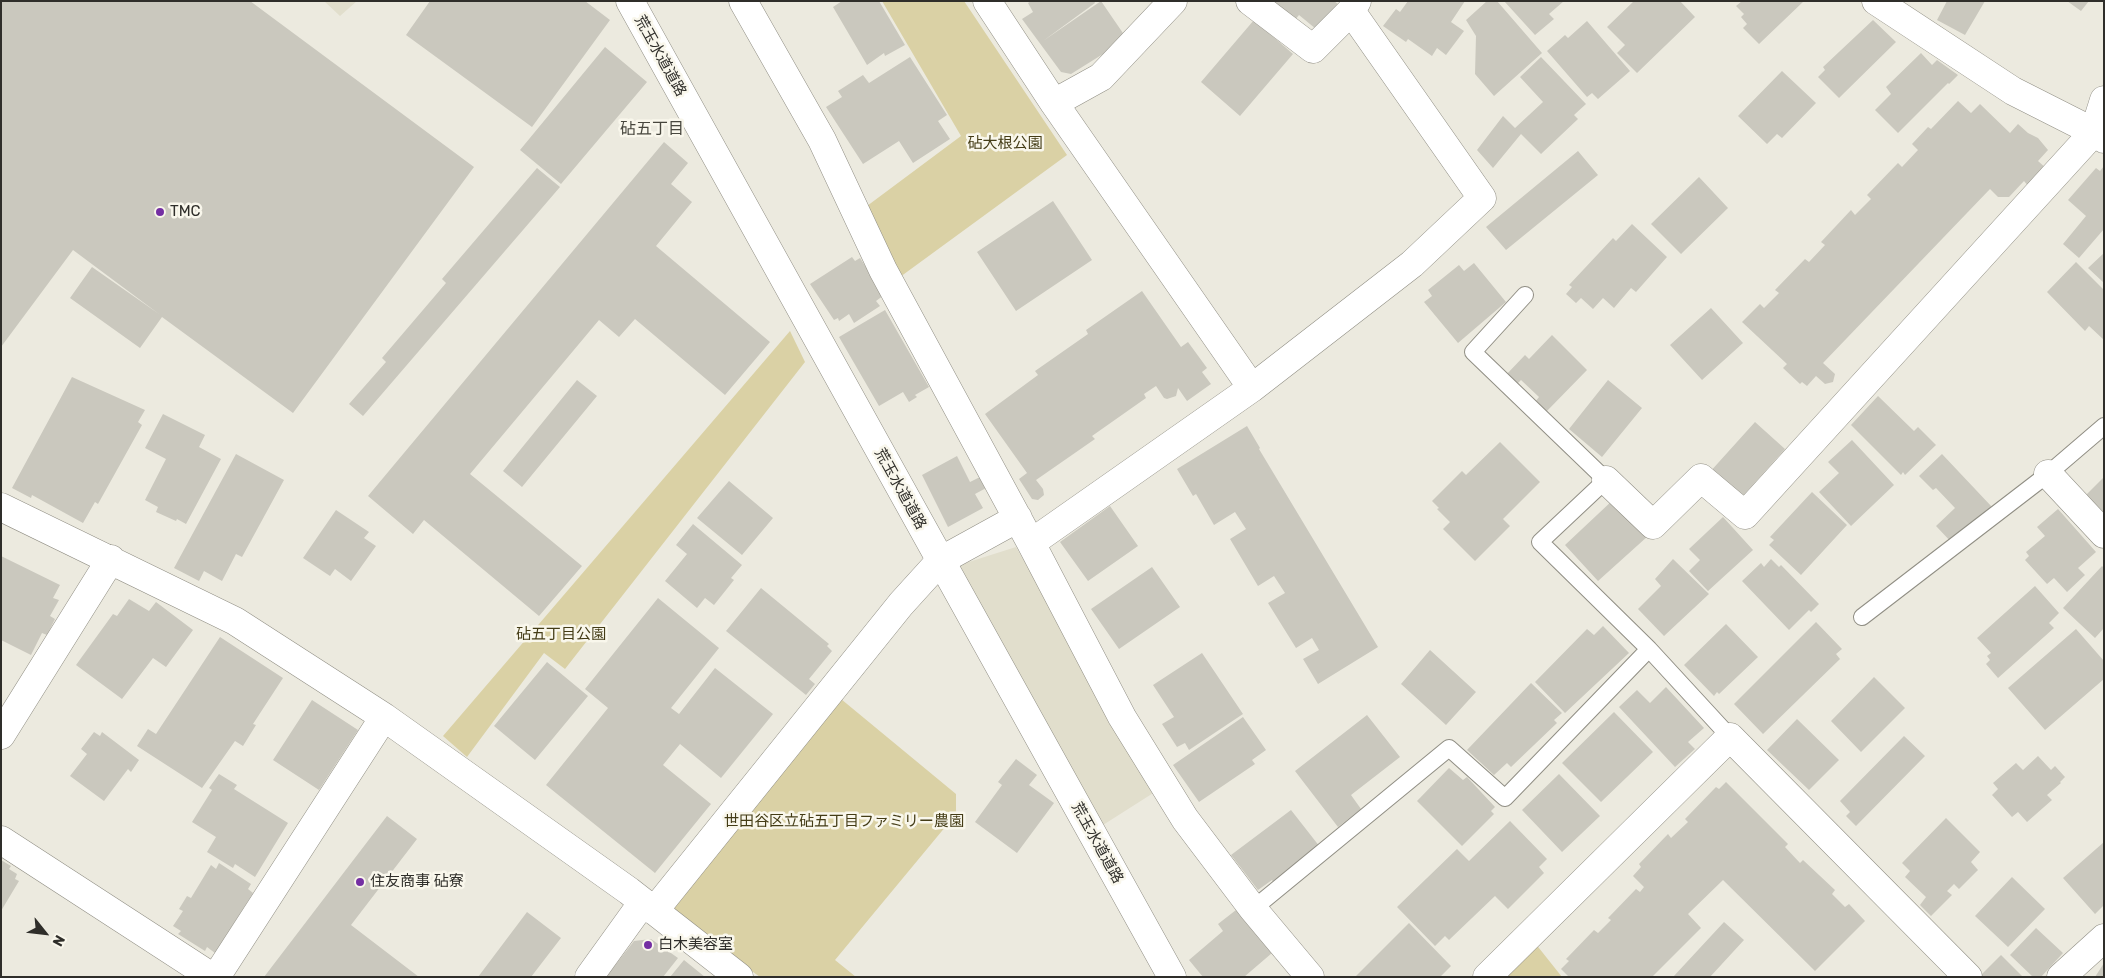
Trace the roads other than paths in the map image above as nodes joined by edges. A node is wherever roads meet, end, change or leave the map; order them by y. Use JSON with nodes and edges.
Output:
{"nodes":[{"id":1,"x":630,"y":1,"type":"edge"},
{"id":2,"x":743,"y":1,"type":"edge"},
{"id":3,"x":987,"y":1,"type":"edge"},
{"id":4,"x":1173,"y":1,"type":"edge"},
{"id":5,"x":1250,"y":1,"type":"edge"},
{"id":6,"x":1876,"y":1,"type":"edge"},
{"id":7,"x":1354,"y":6,"type":"edge"},
{"id":8,"x":2104,"y":100,"type":"edge"},
{"id":9,"x":1054,"y":103,"type":"junction"},
{"id":10,"x":2099,"y":135,"type":"edge"},
{"id":11,"x":1525,"y":295,"type":"dead end"},
{"id":12,"x":1252,"y":388,"type":"junction"},
{"id":13,"x":2104,"y":426,"type":"edge"},
{"id":14,"x":2048,"y":474,"type":"junction"},
{"id":15,"x":1606,"y":480,"type":"junction"},
{"id":16,"x":1,"y":507,"type":"edge"},
{"id":17,"x":1018,"y":518,"type":"junction"},
{"id":18,"x":2104,"y":534,"type":"edge"},
{"id":19,"x":1031,"y":543,"type":"junction"},
{"id":20,"x":110,"y":559,"type":"junction"},
{"id":21,"x":940,"y":561,"type":"junction"},
{"id":22,"x":1862,"y":617,"type":"dead end"},
{"id":23,"x":1649,"y":649,"type":"junction"},
{"id":24,"x":384,"y":717,"type":"junction"},
{"id":25,"x":1,"y":735,"type":"edge"},
{"id":26,"x":1730,"y":737,"type":"junction"},
{"id":27,"x":1,"y":840,"type":"edge"},
{"id":28,"x":649,"y":907,"type":"junction"},
{"id":29,"x":1253,"y":909,"type":"junction"},
{"id":30,"x":2103,"y":940,"type":"edge"},
{"id":31,"x":214,"y":977,"type":"edge"},
{"id":32,"x":589,"y":977,"type":"edge"},
{"id":33,"x":739,"y":977,"type":"edge"},
{"id":34,"x":1172,"y":977,"type":"edge"},
{"id":35,"x":1310,"y":977,"type":"edge"},
{"id":36,"x":1487,"y":977,"type":"edge"},
{"id":37,"x":1968,"y":977,"type":"edge"},
{"id":38,"x":2062,"y":977,"type":"edge"}],
"edges":[{"from":1,"to":21,"type":"street","name":"荒玉水道道路"},
{"from":2,"to":17,"type":"street"},
{"from":3,"to":9,"type":"street"},
{"from":4,"to":9,"type":"street"},
{"from":5,"to":7,"type":"street"},
{"from":6,"to":10,"type":"street"},
{"from":7,"to":12,"type":"street"},
{"from":8,"to":10,"type":"street"},
{"from":9,"to":12,"type":"street"},
{"from":10,"to":15,"type":"street"},
{"from":11,"to":15,"type":"lane"},
{"from":12,"to":19,"type":"street"},
{"from":13,"to":14,"type":"lane"},
{"from":14,"to":18,"type":"street"},
{"from":14,"to":22,"type":"lane"},
{"from":15,"to":23,"type":"lane"},
{"from":16,"to":20,"type":"street"},
{"from":17,"to":19,"type":"street"},
{"from":17,"to":21,"type":"street"},
{"from":19,"to":29,"type":"street"},
{"from":20,"to":24,"type":"street"},
{"from":20,"to":25,"type":"street"},
{"from":21,"to":28,"type":"street"},
{"from":21,"to":34,"type":"street","name":"荒玉水道道路"},
{"from":23,"to":26,"type":"lane"},
{"from":23,"to":29,"type":"lane"},
{"from":24,"to":28,"type":"street"},
{"from":24,"to":31,"type":"street"},
{"from":26,"to":36,"type":"street"},
{"from":26,"to":37,"type":"street"},
{"from":27,"to":31,"type":"street"},
{"from":28,"to":32,"type":"street"},
{"from":28,"to":33,"type":"street"},
{"from":29,"to":35,"type":"street"},
{"from":30,"to":38,"type":"street"}]}
